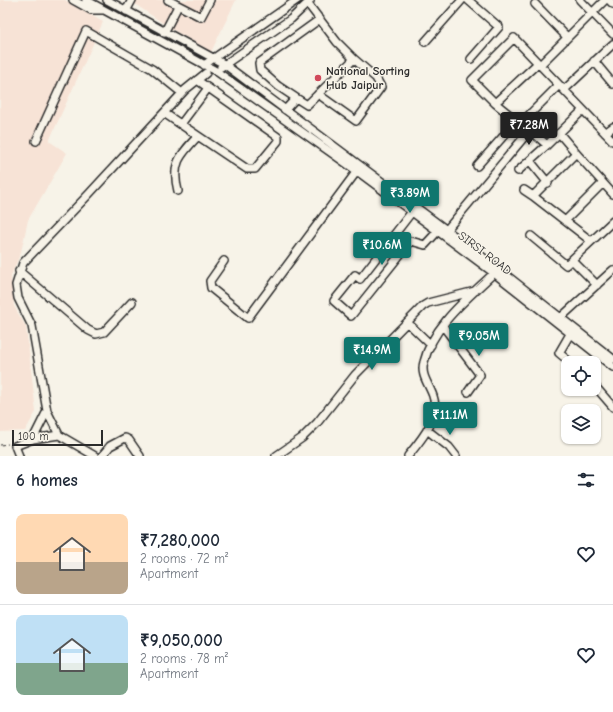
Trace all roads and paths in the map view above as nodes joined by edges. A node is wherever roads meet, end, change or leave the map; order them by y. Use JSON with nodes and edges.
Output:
{"nodes":[{"id":1,"x":73,"y":0,"type":"edge"},
{"id":2,"x":107,"y":0,"type":"edge"},
{"id":3,"x":132,"y":0,"type":"edge"},
{"id":4,"x":168,"y":0,"type":"edge"},
{"id":5,"x":210,"y":0,"type":"edge"},
{"id":6,"x":297,"y":0,"type":"edge"},
{"id":7,"x":462,"y":0,"type":"edge"},
{"id":8,"x":468,"y":0,"type":"edge"},
{"id":9,"x":580,"y":0,"type":"edge"},
{"id":10,"x":605,"y":0,"type":"edge"},
{"id":11,"x":609,"y":0,"type":"edge"},
{"id":12,"x":88,"y":1,"type":"edge"},
{"id":13,"x":113,"y":2,"type":"edge"},
{"id":14,"x":309,"y":2,"type":"edge"},
{"id":15,"x":534,"y":4,"type":"dead end"},
{"id":16,"x":613,"y":4,"type":"edge"},
{"id":17,"x":178,"y":6,"type":"junction"},
{"id":18,"x":104,"y":10,"type":"junction"},
{"id":19,"x":126,"y":10,"type":"junction"},
{"id":20,"x":592,"y":12,"type":"junction"},
{"id":21,"x":320,"y":18,"type":"junction"},
{"id":22,"x":164,"y":33,"type":"junction"},
{"id":23,"x":613,"y":34,"type":"edge"},
{"id":24,"x":567,"y":37,"type":"junction"},
{"id":25,"x":425,"y":42,"type":"dead end"},
{"id":26,"x":613,"y":44,"type":"edge"},
{"id":27,"x":214,"y":58,"type":"junction"},
{"id":28,"x":354,"y":59,"type":"junction"},
{"id":29,"x":471,"y":59,"type":"dead end"},
{"id":30,"x":594,"y":62,"type":"junction"},
{"id":31,"x":224,"y":64,"type":"junction"},
{"id":32,"x":539,"y":64,"type":"junction"},
{"id":33,"x":205,"y":69,"type":"junction"},
{"id":34,"x":216,"y":71,"type":"junction"},
{"id":35,"x":197,"y":80,"type":"junction"},
{"id":36,"x":613,"y":84,"type":"edge"},
{"id":37,"x":562,"y":87,"type":"junction"},
{"id":38,"x":208,"y":88,"type":"junction"},
{"id":39,"x":182,"y":92,"type":"junction"},
{"id":40,"x":318,"y":94,"type":"junction"},
{"id":41,"x":296,"y":98,"type":"junction"},
{"id":42,"x":495,"y":103,"type":"junction"},
{"id":43,"x":284,"y":110,"type":"junction"},
{"id":44,"x":583,"y":110,"type":"junction"},
{"id":45,"x":164,"y":113,"type":"junction"},
{"id":46,"x":519,"y":121,"type":"junction"},
{"id":47,"x":181,"y":124,"type":"junction"},
{"id":48,"x":613,"y":127,"type":"edge"},
{"id":49,"x":530,"y":130,"type":"junction"},
{"id":50,"x":559,"y":133,"type":"junction"},
{"id":51,"x":605,"y":133,"type":"junction"},
{"id":52,"x":198,"y":136,"type":"junction"},
{"id":53,"x":36,"y":141,"type":"dead end"},
{"id":54,"x":613,"y":141,"type":"edge"},
{"id":55,"x":547,"y":145,"type":"junction"},
{"id":56,"x":576,"y":153,"type":"junction"},
{"id":57,"x":530,"y":161,"type":"junction"},
{"id":58,"x":478,"y":166,"type":"dead end"},
{"id":59,"x":359,"y":168,"type":"junction"},
{"id":60,"x":518,"y":171,"type":"dead end"},
{"id":61,"x":548,"y":182,"type":"junction"},
{"id":62,"x":604,"y":183,"type":"junction"},
{"id":63,"x":524,"y":190,"type":"dead end"},
{"id":64,"x":178,"y":191,"type":"dead end"},
{"id":65,"x":613,"y":194,"type":"edge"},
{"id":66,"x":533,"y":196,"type":"junction"},
{"id":67,"x":411,"y":213,"type":"junction"},
{"id":68,"x":564,"y":221,"type":"junction"},
{"id":69,"x":613,"y":221,"type":"edge"},
{"id":70,"x":442,"y":232,"type":"junction"},
{"id":71,"x":531,"y":236,"type":"dead end"},
{"id":72,"x":591,"y":241,"type":"junction"},
{"id":73,"x":572,"y":260,"type":"junction"},
{"id":74,"x":224,"y":261,"type":"dead end"},
{"id":75,"x":19,"y":271,"type":"junction"},
{"id":76,"x":494,"y":273,"type":"junction"},
{"id":77,"x":612,"y":273,"type":"edge"},
{"id":78,"x":597,"y":285,"type":"junction"},
{"id":79,"x":475,"y":291,"type":"junction"},
{"id":80,"x":132,"y":302,"type":"dead end"},
{"id":81,"x":558,"y":321,"type":"junction"},
{"id":82,"x":408,"y":322,"type":"junction"},
{"id":83,"x":443,"y":326,"type":"junction"},
{"id":84,"x":570,"y":334,"type":"junction"},
{"id":85,"x":431,"y":346,"type":"junction"},
{"id":86,"x":563,"y":356,"type":"edge"},
{"id":87,"x":613,"y":359,"type":"edge"},
{"id":88,"x":613,"y":367,"type":"edge"},
{"id":89,"x":468,"y":392,"type":"dead end"},
{"id":90,"x":601,"y":394,"type":"edge"},
{"id":91,"x":613,"y":407,"type":"edge"},
{"id":92,"x":46,"y":411,"type":"junction"},
{"id":93,"x":427,"y":430,"type":"junction"},
{"id":94,"x":59,"y":435,"type":"junction"},
{"id":95,"x":33,"y":438,"type":"junction"},
{"id":96,"x":8,"y":444,"type":"dead end"},
{"id":97,"x":0,"y":445,"type":"edge"},
{"id":98,"x":19,"y":456,"type":"edge"},
{"id":99,"x":95,"y":456,"type":"edge"},
{"id":100,"x":102,"y":456,"type":"edge"},
{"id":101,"x":140,"y":456,"type":"edge"},
{"id":102,"x":276,"y":456,"type":"edge"},
{"id":103,"x":408,"y":456,"type":"edge"},
{"id":104,"x":456,"y":456,"type":"edge"}],
"edges":[{"from":1,"to":18,"type":"street"},
{"from":2,"to":13,"type":"street","name":"SIRSI ROAD"},
{"from":3,"to":19,"type":"street"},
{"from":4,"to":17,"type":"street"},
{"from":5,"to":17,"type":"street"},
{"from":6,"to":27,"type":"street"},
{"from":7,"to":25,"type":"street"},
{"from":8,"to":29,"type":"street"},
{"from":9,"to":20,"type":"street"},
{"from":10,"to":20,"type":"street"},
{"from":11,"to":16,"type":"street"},
{"from":12,"to":18,"type":"street"},
{"from":13,"to":19,"type":"street","name":"SIRSI ROAD"},
{"from":14,"to":21,"type":"street"},
{"from":14,"to":31,"type":"street"},
{"from":15,"to":24,"type":"street"},
{"from":17,"to":22,"type":"street"},
{"from":18,"to":33,"type":"street"},
{"from":19,"to":22,"type":"street","name":"SIRSI ROAD"},
{"from":20,"to":23,"type":"street"},
{"from":20,"to":24,"type":"street"},
{"from":21,"to":28,"type":"street"},
{"from":21,"to":41,"type":"street"},
{"from":22,"to":27,"type":"street","name":"SIRSI ROAD"},
{"from":24,"to":32,"type":"street"},
{"from":26,"to":30,"type":"street"},
{"from":27,"to":31,"type":"street","name":"SIRSI ROAD"},
{"from":27,"to":33,"type":"street"},
{"from":28,"to":40,"type":"street"},
{"from":28,"to":40,"type":"street"},
{"from":30,"to":36,"type":"street"},
{"from":30,"to":37,"type":"street"},
{"from":31,"to":34,"type":"street"},
{"from":31,"to":43,"type":"street","name":"SIRSI ROAD"},
{"from":32,"to":37,"type":"street"},
{"from":32,"to":42,"type":"street"},
{"from":32,"to":42,"type":"street"},
{"from":33,"to":34,"type":"street"},
{"from":33,"to":35,"type":"street"},
{"from":34,"to":59,"type":"street","name":"SIRSI ROAD"},
{"from":35,"to":38,"type":"street"},
{"from":35,"to":39,"type":"street"},
{"from":37,"to":44,"type":"street"},
{"from":37,"to":46,"type":"street"},
{"from":38,"to":47,"type":"street"},
{"from":38,"to":52,"type":"street"},
{"from":39,"to":45,"type":"street"},
{"from":39,"to":53,"type":"street"},
{"from":40,"to":41,"type":"street"},
{"from":41,"to":43,"type":"street"},
{"from":42,"to":46,"type":"street"},
{"from":43,"to":59,"type":"street","name":"SIRSI ROAD"},
{"from":44,"to":50,"type":"street"},
{"from":44,"to":51,"type":"street"},
{"from":45,"to":47,"type":"street"},
{"from":45,"to":75,"type":"street"},
{"from":46,"to":49,"type":"street"},
{"from":46,"to":58,"type":"street"},
{"from":47,"to":52,"type":"street"},
{"from":48,"to":51,"type":"street"},
{"from":49,"to":55,"type":"street"},
{"from":49,"to":70,"type":"street"},
{"from":50,"to":55,"type":"street"},
{"from":50,"to":56,"type":"street"},
{"from":51,"to":54,"type":"street"},
{"from":52,"to":64,"type":"street"},
{"from":55,"to":57,"type":"street"},
{"from":56,"to":61,"type":"street"},
{"from":56,"to":62,"type":"street"},
{"from":57,"to":60,"type":"street"},
{"from":57,"to":61,"type":"street"},
{"from":59,"to":67,"type":"street","name":"SIRSI ROAD"},
{"from":59,"to":70,"type":"street","name":"SIRSI ROAD"},
{"from":59,"to":74,"type":"street"},
{"from":61,"to":66,"type":"street"},
{"from":62,"to":65,"type":"street"},
{"from":62,"to":68,"type":"street"},
{"from":63,"to":66,"type":"street"},
{"from":66,"to":68,"type":"street"},
{"from":67,"to":70,"type":"street","name":"SIRSI ROAD"},
{"from":67,"to":70,"type":"street"},
{"from":68,"to":72,"type":"street"},
{"from":69,"to":72,"type":"street"},
{"from":70,"to":76,"type":"street","name":"SIRSI ROAD"},
{"from":70,"to":81,"type":"street","name":"SIRSI ROAD"},
{"from":71,"to":73,"type":"street"},
{"from":72,"to":73,"type":"street"},
{"from":73,"to":78,"type":"street"},
{"from":75,"to":80,"type":"street"},
{"from":75,"to":92,"type":"street"},
{"from":76,"to":79,"type":"street"},
{"from":76,"to":81,"type":"street","name":"SIRSI ROAD"},
{"from":77,"to":78,"type":"street"},
{"from":78,"to":81,"type":"street"},
{"from":79,"to":82,"type":"street"},
{"from":79,"to":83,"type":"street"},
{"from":81,"to":84,"type":"street","name":"SIRSI ROAD"},
{"from":81,"to":87,"type":"street","name":"SIRSI ROAD"},
{"from":82,"to":85,"type":"street"},
{"from":82,"to":102,"type":"street"},
{"from":83,"to":85,"type":"street"},
{"from":83,"to":89,"type":"street"},
{"from":84,"to":86,"type":"street"},
{"from":84,"to":88,"type":"street","name":"SIRSI ROAD"},
{"from":85,"to":93,"type":"street"},
{"from":90,"to":91,"type":"street"},
{"from":92,"to":94,"type":"street"},
{"from":92,"to":95,"type":"street"},
{"from":93,"to":103,"type":"street"},
{"from":93,"to":104,"type":"street"},
{"from":94,"to":95,"type":"street"},
{"from":94,"to":99,"type":"street"},
{"from":95,"to":98,"type":"street"},
{"from":96,"to":97,"type":"path"},
{"from":100,"to":101,"type":"street"}]}
